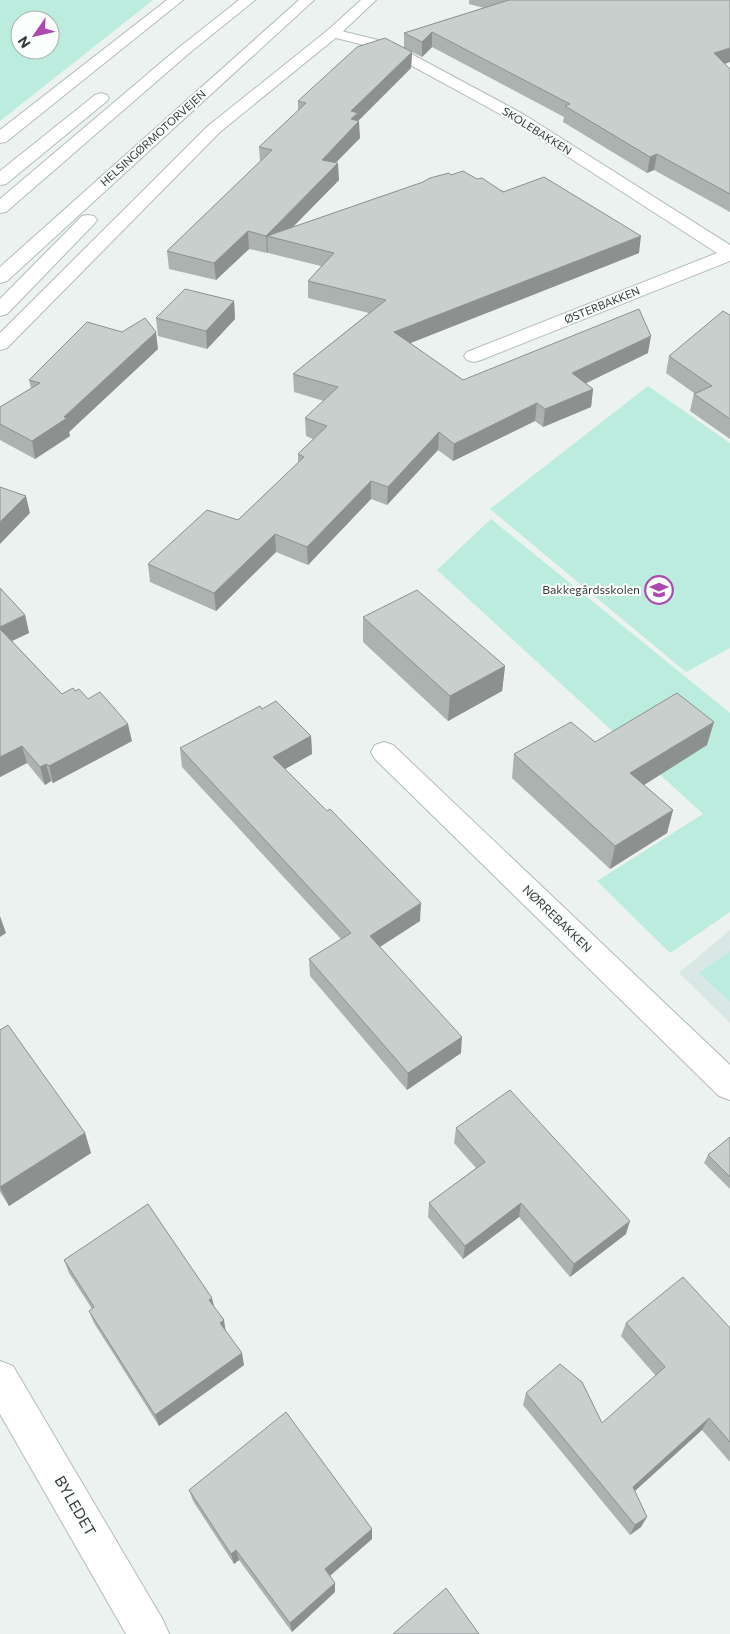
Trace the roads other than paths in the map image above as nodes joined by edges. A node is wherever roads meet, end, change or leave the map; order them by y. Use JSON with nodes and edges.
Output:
{"nodes":[{"id":1,"x":176,"y":0,"type":"edge"},
{"id":2,"x":248,"y":0,"type":"edge"},
{"id":3,"x":307,"y":0,"type":"edge"},
{"id":4,"x":369,"y":0,"type":"edge"},
{"id":5,"x":332,"y":33,"type":"junction"},
{"id":6,"x":182,"y":52,"type":"junction"},
{"id":7,"x":149,"y":60,"type":"dead end"},
{"id":8,"x":114,"y":87,"type":"dead end"},
{"id":9,"x":0,"y":138,"type":"edge"},
{"id":10,"x":0,"y":180,"type":"edge"},
{"id":11,"x":101,"y":186,"type":"junction"},
{"id":12,"x":0,"y":208,"type":"edge"},
{"id":13,"x":730,"y":254,"type":"edge"},
{"id":14,"x":0,"y":278,"type":"edge"},
{"id":15,"x":0,"y":310,"type":"edge"},
{"id":16,"x":0,"y":344,"type":"edge"},
{"id":17,"x":474,"y":356,"type":"dead end"},
{"id":18,"x":384,"y":752,"type":"dead end"},
{"id":19,"x":730,"y":1086,"type":"edge"},
{"id":20,"x":0,"y":1379,"type":"edge"},
{"id":21,"x":149,"y":1634,"type":"edge"}],
"edges":[{"from":1,"to":9,"type":"main road"},
{"from":2,"to":6,"type":"main road"},
{"from":3,"to":11,"type":"main road","name":"HELSINGØRMOTORVEJEN"},
{"from":4,"to":5,"type":"main road"},
{"from":5,"to":13,"type":"main road","name":"SKOLEBAKKEN"},
{"from":5,"to":16,"type":"main road"},
{"from":6,"to":7,"type":"main road"},
{"from":6,"to":12,"type":"main road"},
{"from":8,"to":10,"type":"main road"},
{"from":11,"to":14,"type":"main road","name":"HELSINGØRMOTORVEJEN"},
{"from":11,"to":15,"type":"main road"},
{"from":13,"to":17,"type":"main road","name":"ØSTERBAKKEN"},
{"from":18,"to":19,"type":"main road","name":"NØRREBAKKEN"},
{"from":20,"to":21,"type":"main road","name":"BYLEDET"}]}
